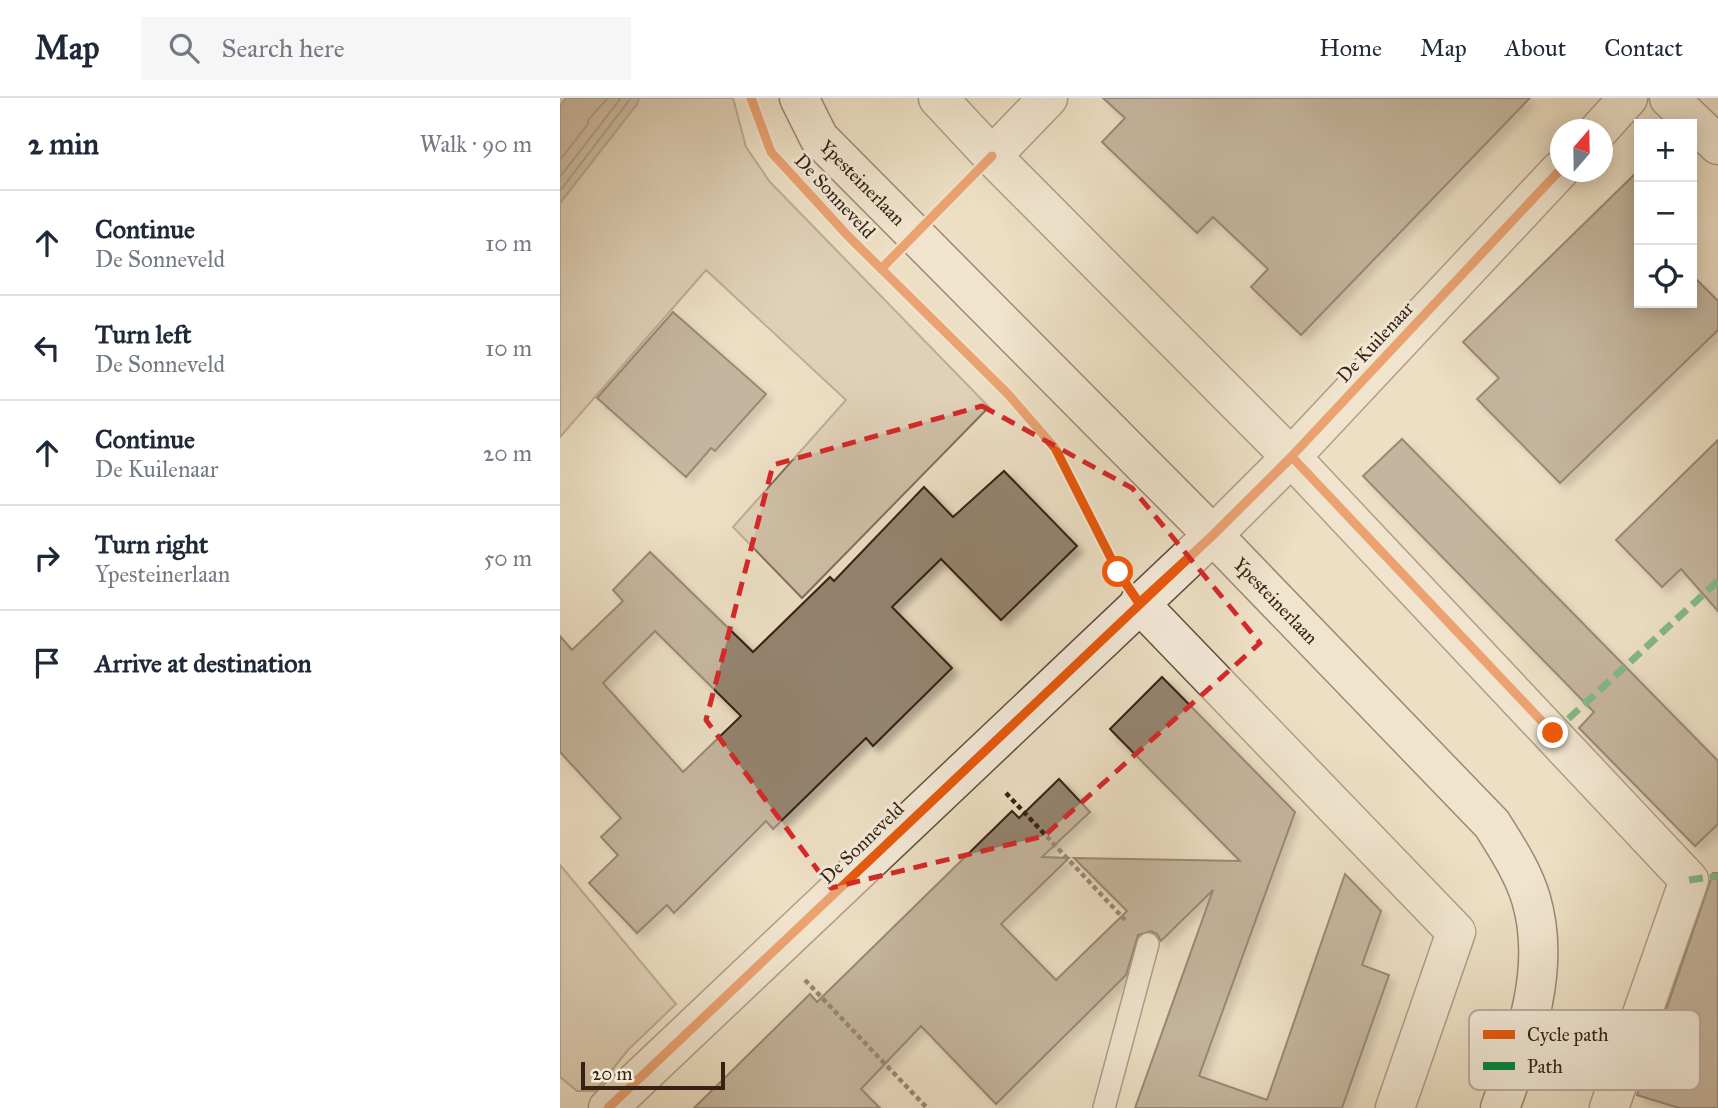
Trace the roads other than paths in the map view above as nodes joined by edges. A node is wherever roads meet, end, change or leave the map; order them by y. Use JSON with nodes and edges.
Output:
{"nodes":[{"id":1,"x":799,"y":98,"type":"edge"},
{"id":2,"x":938,"y":98,"type":"edge"},
{"id":3,"x":1048,"y":98,"type":"edge"},
{"id":4,"x":1629,"y":98,"type":"edge"},
{"id":5,"x":1669,"y":98,"type":"edge"},
{"id":6,"x":1609,"y":119,"type":"edge"},
{"id":7,"x":1718,"y":145,"type":"edge"},
{"id":8,"x":992,"y":156,"type":"junction"},
{"id":9,"x":1550,"y":181,"type":"edge"},
{"id":10,"x":1292,"y":457,"type":"junction"},
{"id":11,"x":1213,"y":535,"type":"junction"},
{"id":12,"x":1139,"y":603,"type":"junction"},
{"id":13,"x":1148,"y":944,"type":"road end"},
{"id":14,"x":1532,"y":1010,"type":"edge"},
{"id":15,"x":1643,"y":1010,"type":"edge"},
{"id":16,"x":1506,"y":1090,"type":"edge"},
{"id":17,"x":1615,"y":1090,"type":"edge"},
{"id":18,"x":608,"y":1108,"type":"edge"},
{"id":19,"x":1104,"y":1108,"type":"edge"},
{"id":20,"x":1395,"y":1108,"type":"edge"},
{"id":21,"x":1500,"y":1108,"type":"edge"},
{"id":22,"x":1609,"y":1108,"type":"edge"}],
"edges":[{"from":1,"to":11,"type":"street","name":"Ypesteinerlaan"},
{"from":2,"to":8,"type":"street"},
{"from":3,"to":8,"type":"street"},
{"from":4,"to":6,"type":"street"},
{"from":5,"to":7,"type":"street"},
{"from":8,"to":10,"type":"street"},
{"from":9,"to":10,"type":"street","name":"De Kuilenaar"},
{"from":10,"to":11,"type":"street","name":"De Kuilenaar"},
{"from":10,"to":15,"type":"street"},
{"from":11,"to":12,"type":"street","name":"De Sonneveld"},
{"from":11,"to":14,"type":"street","name":"Ypesteinerlaan"},
{"from":12,"to":18,"type":"street","name":"De Sonneveld"},
{"from":12,"to":20,"type":"street"},
{"from":13,"to":19,"type":"lane"},
{"from":16,"to":21,"type":"street","name":"Ypesteinerlaan"},
{"from":17,"to":22,"type":"street"}]}
